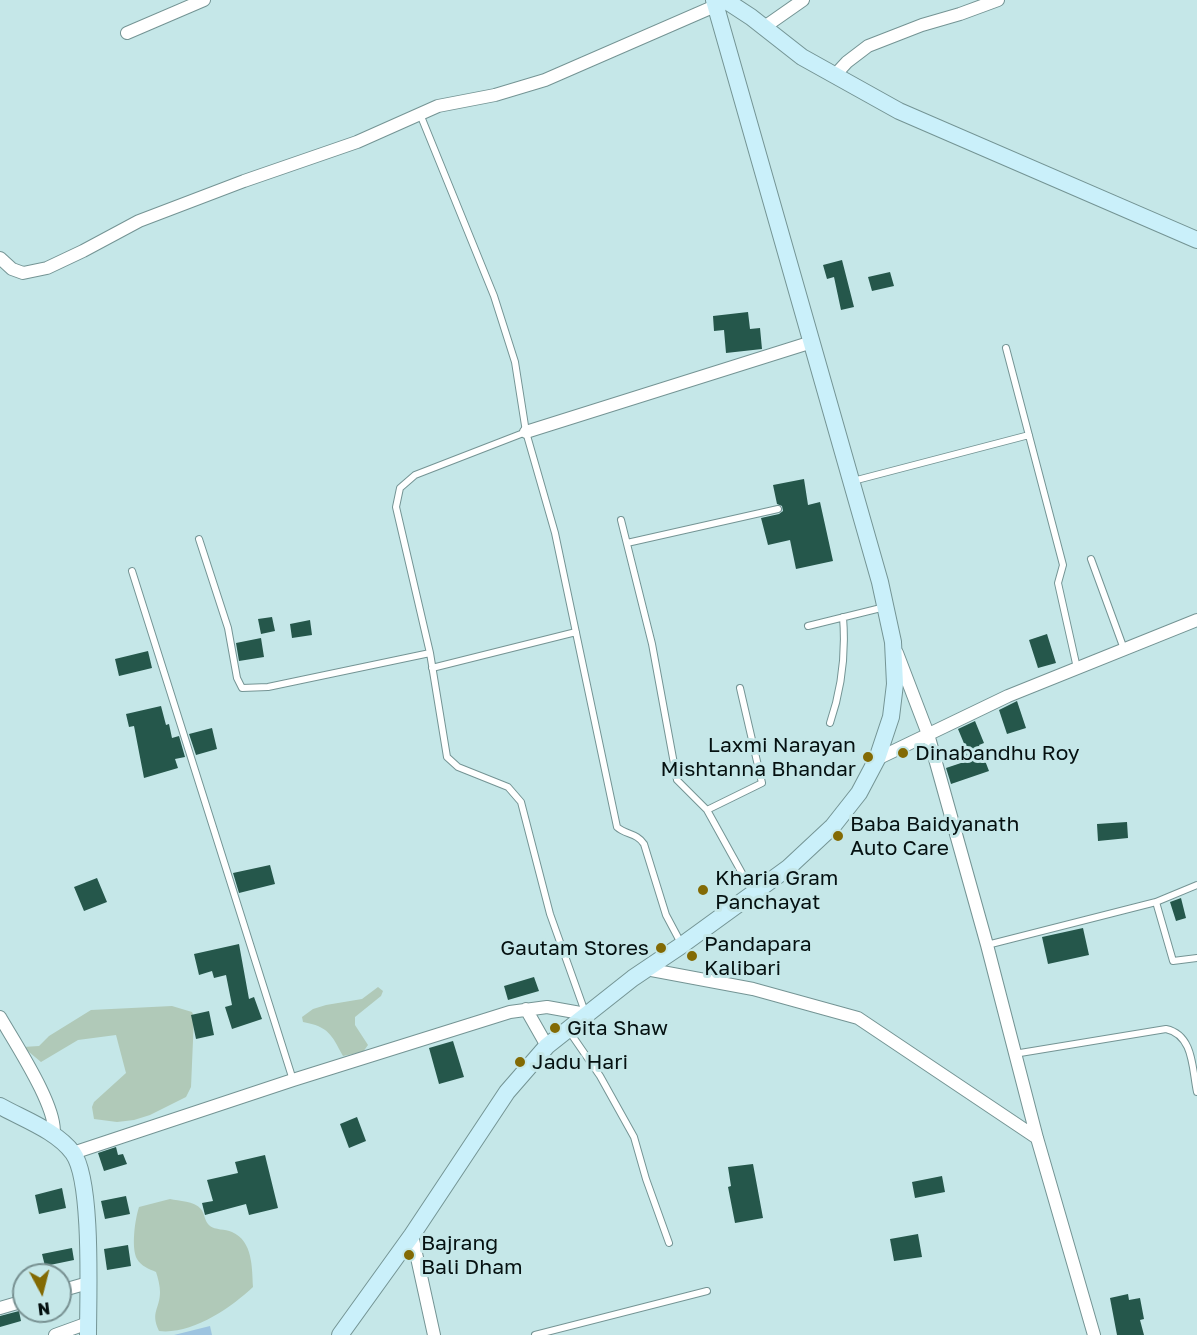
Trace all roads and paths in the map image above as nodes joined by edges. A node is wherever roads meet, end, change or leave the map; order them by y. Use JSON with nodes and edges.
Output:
{"nodes":[{"id":1,"x":204,"y":0,"type":"edge"},
{"id":2,"x":803,"y":0,"type":"edge"},
{"id":3,"x":998,"y":0,"type":"edge"},
{"id":4,"x":718,"y":2,"type":"edge"},
{"id":5,"x":763,"y":28,"type":"junction"},
{"id":6,"x":127,"y":33,"type":"dead end"},
{"id":7,"x":835,"y":75,"type":"junction"},
{"id":8,"x":420,"y":114,"type":"junction"},
{"id":9,"x":1197,"y":240,"type":"edge"},
{"id":10,"x":0,"y":258,"type":"edge"},
{"id":11,"x":812,"y":342,"type":"junction"},
{"id":12,"x":1006,"y":348,"type":"dead end"},
{"id":13,"x":526,"y":432,"type":"junction"},
{"id":14,"x":1029,"y":435,"type":"junction"},
{"id":15,"x":852,"y":482,"type":"junction"},
{"id":16,"x":778,"y":509,"type":"dead end"},
{"id":17,"x":621,"y":520,"type":"dead end"},
{"id":18,"x":199,"y":539,"type":"dead end"},
{"id":19,"x":627,"y":543,"type":"junction"},
{"id":20,"x":1091,"y":559,"type":"dead end"},
{"id":21,"x":132,"y":571,"type":"dead end"},
{"id":22,"x":886,"y":607,"type":"junction"},
{"id":23,"x":843,"y":617,"type":"junction"},
{"id":24,"x":1197,"y":620,"type":"edge"},
{"id":25,"x":807,"y":626,"type":"dead end"},
{"id":26,"x":576,"y":632,"type":"junction"},
{"id":27,"x":893,"y":642,"type":"junction"},
{"id":28,"x":1124,"y":650,"type":"junction"},
{"id":29,"x":430,"y":653,"type":"junction"},
{"id":30,"x":1077,"y":668,"type":"junction"},
{"id":31,"x":432,"y":669,"type":"junction"},
{"id":32,"x":740,"y":688,"type":"dead end"},
{"id":33,"x":830,"y":723,"type":"dead end"},
{"id":34,"x":928,"y":734,"type":"junction"},
{"id":35,"x":877,"y":759,"type":"junction"},
{"id":36,"x":707,"y":810,"type":"junction"},
{"id":37,"x":1197,"y":885,"type":"edge"},
{"id":38,"x":754,"y":893,"type":"junction"},
{"id":39,"x":1156,"y":902,"type":"junction"},
{"id":40,"x":682,"y":945,"type":"junction"},
{"id":41,"x":987,"y":945,"type":"junction"},
{"id":42,"x":1197,"y":958,"type":"edge"},
{"id":43,"x":646,"y":969,"type":"junction"},
{"id":44,"x":526,"y":1009,"type":"junction"},
{"id":45,"x":586,"y":1014,"type":"junction"},
{"id":46,"x":0,"y":1017,"type":"edge"},
{"id":47,"x":567,"y":1028,"type":"junction"},
{"id":48,"x":548,"y":1046,"type":"junction"},
{"id":49,"x":1014,"y":1054,"type":"junction"},
{"id":50,"x":293,"y":1080,"type":"junction"},
{"id":51,"x":1197,"y":1092,"type":"edge"},
{"id":52,"x":0,"y":1106,"type":"edge"},
{"id":53,"x":53,"y":1136,"type":"junction"},
{"id":54,"x":1036,"y":1138,"type":"junction"},
{"id":55,"x":73,"y":1153,"type":"junction"},
{"id":56,"x":412,"y":1235,"type":"junction"},
{"id":57,"x":669,"y":1243,"type":"dead end"},
{"id":58,"x":88,"y":1283,"type":"junction"},
{"id":59,"x":72,"y":1288,"type":"edge"},
{"id":60,"x":706,"y":1291,"type":"dead end"},
{"id":61,"x":88,"y":1329,"type":"edge"},
{"id":62,"x":55,"y":1335,"type":"edge"},
{"id":63,"x":340,"y":1335,"type":"edge"},
{"id":64,"x":434,"y":1335,"type":"edge"},
{"id":65,"x":535,"y":1335,"type":"edge"},
{"id":66,"x":1094,"y":1335,"type":"edge"}],
"edges":[{"from":1,"to":6,"type":"street"},
{"from":2,"to":5,"type":"street"},
{"from":3,"to":7,"type":"street"},
{"from":4,"to":5,"type":"main road"},
{"from":4,"to":8,"type":"street"},
{"from":4,"to":11,"type":"main road"},
{"from":5,"to":7,"type":"main road"},
{"from":7,"to":9,"type":"main road"},
{"from":8,"to":10,"type":"street"},
{"from":8,"to":13,"type":"lane"},
{"from":11,"to":13,"type":"street"},
{"from":11,"to":15,"type":"main road"},
{"from":12,"to":14,"type":"lane"},
{"from":13,"to":26,"type":"lane"},
{"from":13,"to":29,"type":"lane"},
{"from":14,"to":15,"type":"lane"},
{"from":14,"to":30,"type":"lane"},
{"from":15,"to":22,"type":"main road"},
{"from":16,"to":19,"type":"lane"},
{"from":17,"to":19,"type":"lane"},
{"from":18,"to":29,"type":"lane"},
{"from":19,"to":36,"type":"lane"},
{"from":20,"to":28,"type":"lane"},
{"from":21,"to":50,"type":"lane"},
{"from":22,"to":23,"type":"lane"},
{"from":22,"to":27,"type":"main road"},
{"from":23,"to":25,"type":"lane"},
{"from":23,"to":33,"type":"lane"},
{"from":24,"to":28,"type":"street"},
{"from":26,"to":31,"type":"lane"},
{"from":26,"to":40,"type":"lane"},
{"from":27,"to":34,"type":"street"},
{"from":27,"to":35,"type":"main road"},
{"from":28,"to":30,"type":"street"},
{"from":29,"to":31,"type":"lane"},
{"from":30,"to":34,"type":"street"},
{"from":31,"to":45,"type":"lane"},
{"from":32,"to":36,"type":"lane"},
{"from":34,"to":35,"type":"street"},
{"from":34,"to":41,"type":"street"},
{"from":35,"to":38,"type":"main road"},
{"from":36,"to":38,"type":"lane"},
{"from":37,"to":39,"type":"lane"},
{"from":38,"to":40,"type":"main road"},
{"from":39,"to":41,"type":"lane"},
{"from":39,"to":42,"type":"lane"},
{"from":40,"to":43,"type":"main road"},
{"from":41,"to":49,"type":"street"},
{"from":43,"to":45,"type":"main road"},
{"from":43,"to":54,"type":"street"},
{"from":44,"to":45,"type":"street"},
{"from":44,"to":48,"type":"street"},
{"from":44,"to":50,"type":"street"},
{"from":45,"to":47,"type":"main road"},
{"from":46,"to":53,"type":"street"},
{"from":47,"to":48,"type":"main road"},
{"from":47,"to":57,"type":"lane"},
{"from":48,"to":56,"type":"main road"},
{"from":49,"to":51,"type":"lane"},
{"from":49,"to":54,"type":"street"},
{"from":50,"to":55,"type":"street"},
{"from":52,"to":53,"type":"main road"},
{"from":53,"to":55,"type":"main road"},
{"from":54,"to":66,"type":"street"},
{"from":55,"to":58,"type":"main road"},
{"from":56,"to":63,"type":"main road"},
{"from":56,"to":64,"type":"street"},
{"from":58,"to":59,"type":"street"},
{"from":58,"to":61,"type":"main road"},
{"from":60,"to":65,"type":"lane"},
{"from":61,"to":62,"type":"street"}]}
